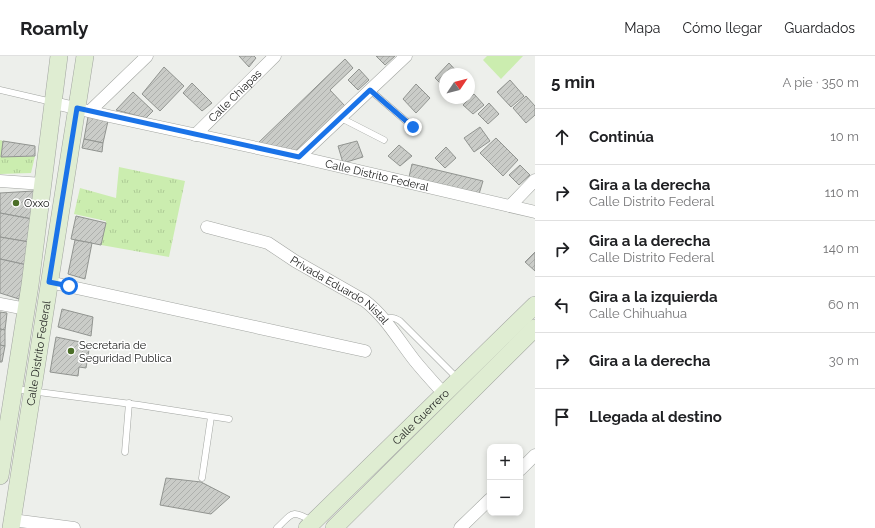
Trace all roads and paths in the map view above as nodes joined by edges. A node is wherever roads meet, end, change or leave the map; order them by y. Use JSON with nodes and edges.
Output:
{"nodes":[{"id":1,"x":60,"y":56,"type":"edge"},
{"id":2,"x":85,"y":56,"type":"edge"},
{"id":3,"x":147,"y":56,"type":"edge"},
{"id":4,"x":275,"y":56,"type":"edge"},
{"id":5,"x":406,"y":56,"type":"edge"},
{"id":6,"x":0,"y":90,"type":"edge"},
{"id":7,"x":370,"y":90,"type":"junction"},
{"id":8,"x":54,"y":103,"type":"junction"},
{"id":9,"x":84,"y":110,"type":"junction"},
{"id":10,"x":341,"y":118,"type":"junction"},
{"id":11,"x":413,"y":127,"type":"dead end"},
{"id":12,"x":195,"y":135,"type":"junction"},
{"id":13,"x":384,"y":140,"type":"dead end"},
{"id":14,"x":299,"y":157,"type":"junction"},
{"id":15,"x":535,"y":180,"type":"edge"},
{"id":16,"x":0,"y":181,"type":"edge"},
{"id":17,"x":44,"y":184,"type":"junction"},
{"id":18,"x":510,"y":206,"type":"junction"},
{"id":19,"x":535,"y":212,"type":"edge"},
{"id":20,"x":207,"y":226,"type":"dead end"},
{"id":21,"x":49,"y":282,"type":"junction"},
{"id":22,"x":0,"y":304,"type":"edge"},
{"id":23,"x":535,"y":305,"type":"edge"},
{"id":24,"x":26,"y":309,"type":"junction"},
{"id":25,"x":384,"y":320,"type":"junction"},
{"id":26,"x":529,"y":330,"type":"edge"},
{"id":27,"x":365,"y":351,"type":"dead end"},
{"id":28,"x":459,"y":379,"type":"junction"},
{"id":29,"x":13,"y":389,"type":"junction"},
{"id":30,"x":32,"y":391,"type":"junction"},
{"id":31,"x":444,"y":394,"type":"junction"},
{"id":32,"x":129,"y":403,"type":"junction"},
{"id":33,"x":211,"y":417,"type":"junction"},
{"id":34,"x":230,"y":419,"type":"dead end"},
{"id":35,"x":4,"y":422,"type":"edge"},
{"id":36,"x":125,"y":452,"type":"dead end"},
{"id":37,"x":535,"y":455,"type":"edge"},
{"id":38,"x":523,"y":467,"type":"edge"},
{"id":39,"x":0,"y":476,"type":"edge"},
{"id":40,"x":202,"y":478,"type":"dead end"},
{"id":41,"x":487,"y":502,"type":"edge"},
{"id":42,"x":12,"y":524,"type":"edge"},
{"id":43,"x":310,"y":525,"type":"edge"},
{"id":44,"x":340,"y":526,"type":"edge"},
{"id":45,"x":74,"y":528,"type":"edge"},
{"id":46,"x":277,"y":528,"type":"edge"},
{"id":47,"x":460,"y":528,"type":"edge"}],
"edges":[{"from":1,"to":8,"type":"main road"},
{"from":2,"to":9,"type":"main road"},
{"from":3,"to":9,"type":"street"},
{"from":4,"to":12,"type":"street","name":"Calle Chiapas"},
{"from":5,"to":7,"type":"street"},
{"from":6,"to":8,"type":"lane"},
{"from":7,"to":10,"type":"street"},
{"from":7,"to":11,"type":"lane"},
{"from":8,"to":9,"type":"street","name":"Calle Distrito Federal"},
{"from":8,"to":17,"type":"main road","name":"Calle Distrito Federal"},
{"from":9,"to":12,"type":"street","name":"Calle Distrito Federal"},
{"from":9,"to":21,"type":"main road","name":"Calle Distrito Federal"},
{"from":10,"to":13,"type":"lane"},
{"from":10,"to":14,"type":"street"},
{"from":12,"to":14,"type":"street","name":"Calle Distrito Federal"},
{"from":14,"to":18,"type":"street","name":"Calle Distrito Federal"},
{"from":15,"to":18,"type":"street"},
{"from":16,"to":17,"type":"street"},
{"from":17,"to":24,"type":"main road","name":"Calle Distrito Federal"},
{"from":18,"to":19,"type":"street","name":"Calle Distrito Federal"},
{"from":20,"to":25,"type":"street","name":"Privada Eduardo Nistal"},
{"from":21,"to":27,"type":"street"},
{"from":21,"to":30,"type":"main road","name":"Calle Distrito Federal"},
{"from":22,"to":24,"type":"street"},
{"from":23,"to":26,"type":"main road","name":"Calle Guerrero"},
{"from":24,"to":29,"type":"main road","name":"Calle Distrito Federal"},
{"from":25,"to":28,"type":"lane"},
{"from":25,"to":31,"type":"street","name":"Privada Eduardo Nistal"},
{"from":26,"to":28,"type":"main road","name":"Calle Guerrero"},
{"from":26,"to":44,"type":"main road","name":"Calle Guerrero"},
{"from":28,"to":31,"type":"main road","name":"Calle Guerrero"},
{"from":29,"to":30,"type":"lane"},
{"from":29,"to":35,"type":"main road","name":"Calle Distrito Federal"},
{"from":30,"to":32,"type":"lane"},
{"from":30,"to":42,"type":"main road","name":"Calle Distrito Federal"},
{"from":31,"to":43,"type":"main road","name":"Calle Guerrero"},
{"from":32,"to":33,"type":"lane"},
{"from":32,"to":36,"type":"lane"},
{"from":33,"to":34,"type":"lane"},
{"from":33,"to":40,"type":"lane"},
{"from":35,"to":39,"type":"main road","name":"Calle Distrito Federal"},
{"from":37,"to":38,"type":"street"},
{"from":41,"to":47,"type":"street"},
{"from":42,"to":45,"type":"street"},
{"from":43,"to":46,"type":"lane"}]}
